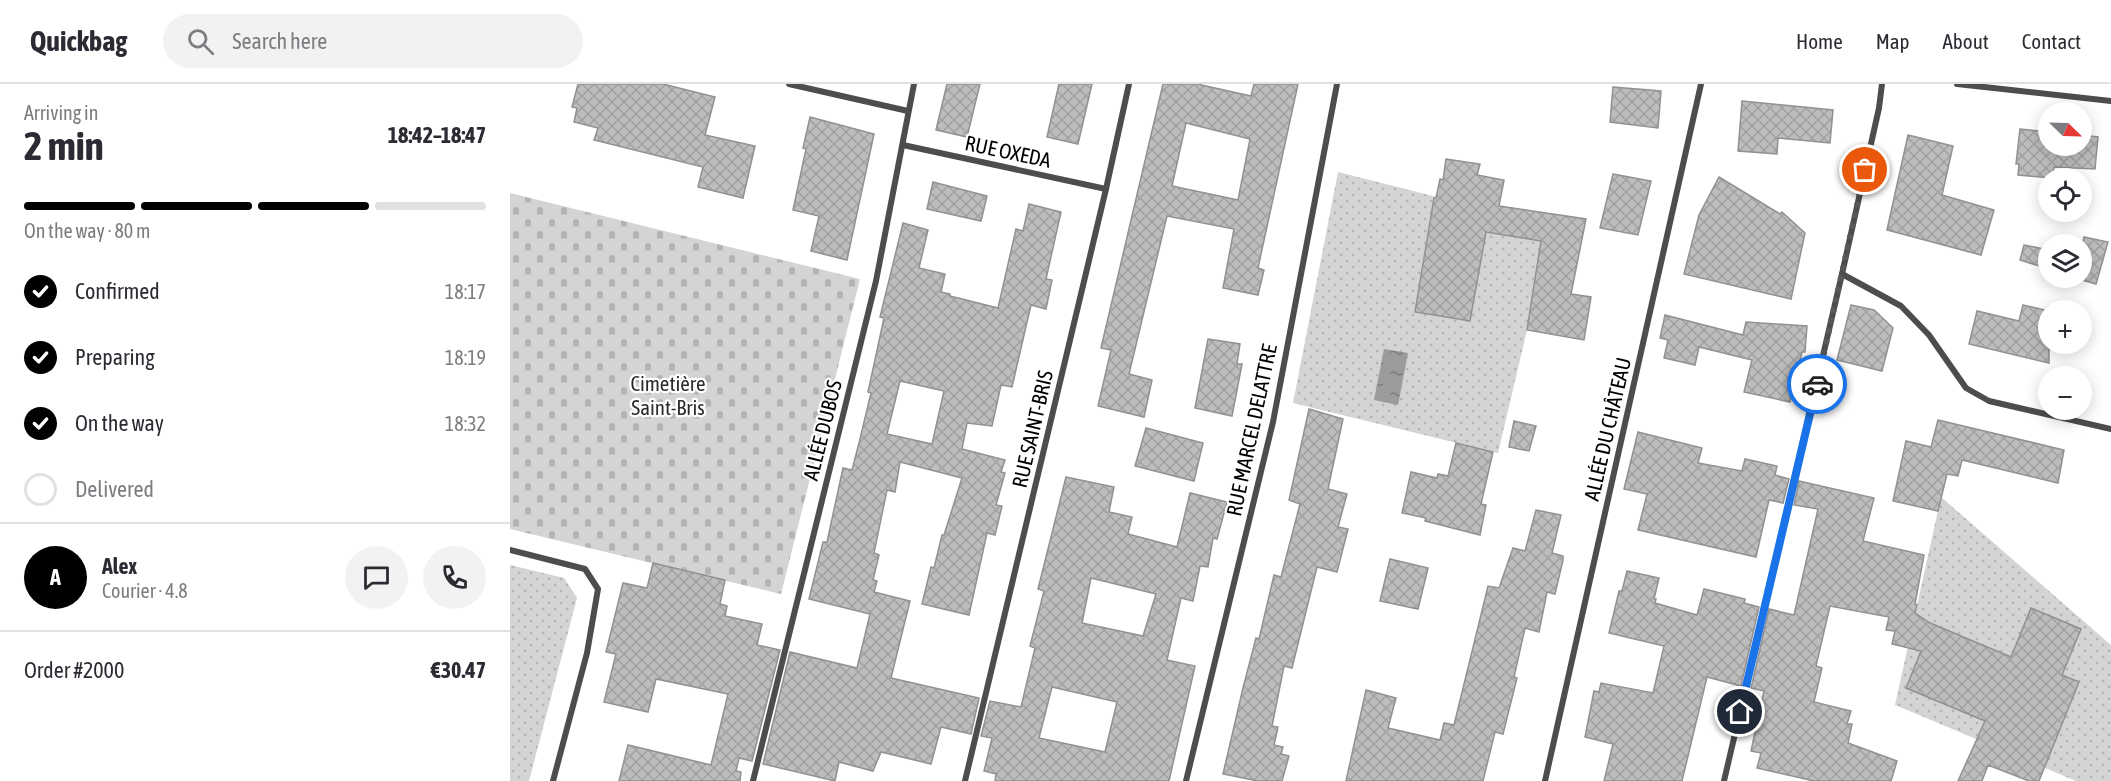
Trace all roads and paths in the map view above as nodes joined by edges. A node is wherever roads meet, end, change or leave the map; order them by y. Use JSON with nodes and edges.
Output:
{"nodes":[{"id":1,"x":789,"y":84,"type":"edge"},
{"id":2,"x":914,"y":84,"type":"edge"},
{"id":3,"x":1129,"y":84,"type":"edge"},
{"id":4,"x":1337,"y":84,"type":"edge"},
{"id":5,"x":1701,"y":84,"type":"edge"},
{"id":6,"x":1882,"y":84,"type":"edge"},
{"id":7,"x":1957,"y":84,"type":"edge"},
{"id":8,"x":2111,"y":101,"type":"edge"},
{"id":9,"x":908,"y":111,"type":"junction"},
{"id":10,"x":903,"y":145,"type":"junction"},
{"id":11,"x":1106,"y":189,"type":"junction"},
{"id":12,"x":1842,"y":274,"type":"junction"},
{"id":13,"x":2111,"y":429,"type":"edge"},
{"id":14,"x":510,"y":550,"type":"edge"},
{"id":15,"x":552,"y":781,"type":"edge"},
{"id":16,"x":753,"y":781,"type":"edge"},
{"id":17,"x":965,"y":781,"type":"edge"},
{"id":18,"x":1186,"y":781,"type":"edge"},
{"id":19,"x":1545,"y":781,"type":"edge"},
{"id":20,"x":1724,"y":781,"type":"edge"}],
"edges":[{"from":1,"to":9,"type":"street"},
{"from":2,"to":9,"type":"street","name":"ALLÉE DUBOS"},
{"from":3,"to":11,"type":"street","name":"RUE SAINT-BRIS"},
{"from":4,"to":18,"type":"street","name":"RUE MARCEL DELATTRE"},
{"from":5,"to":19,"type":"street","name":"ALLÉE DU CHÂTEAU"},
{"from":6,"to":12,"type":"street"},
{"from":7,"to":8,"type":"street"},
{"from":9,"to":10,"type":"street","name":"ALLÉE DUBOS"},
{"from":10,"to":11,"type":"street","name":"RUE OXEDA"},
{"from":10,"to":16,"type":"street","name":"ALLÉE DUBOS"},
{"from":11,"to":17,"type":"street","name":"RUE SAINT-BRIS"},
{"from":12,"to":13,"type":"street"},
{"from":12,"to":20,"type":"street"},
{"from":14,"to":15,"type":"street"}]}
